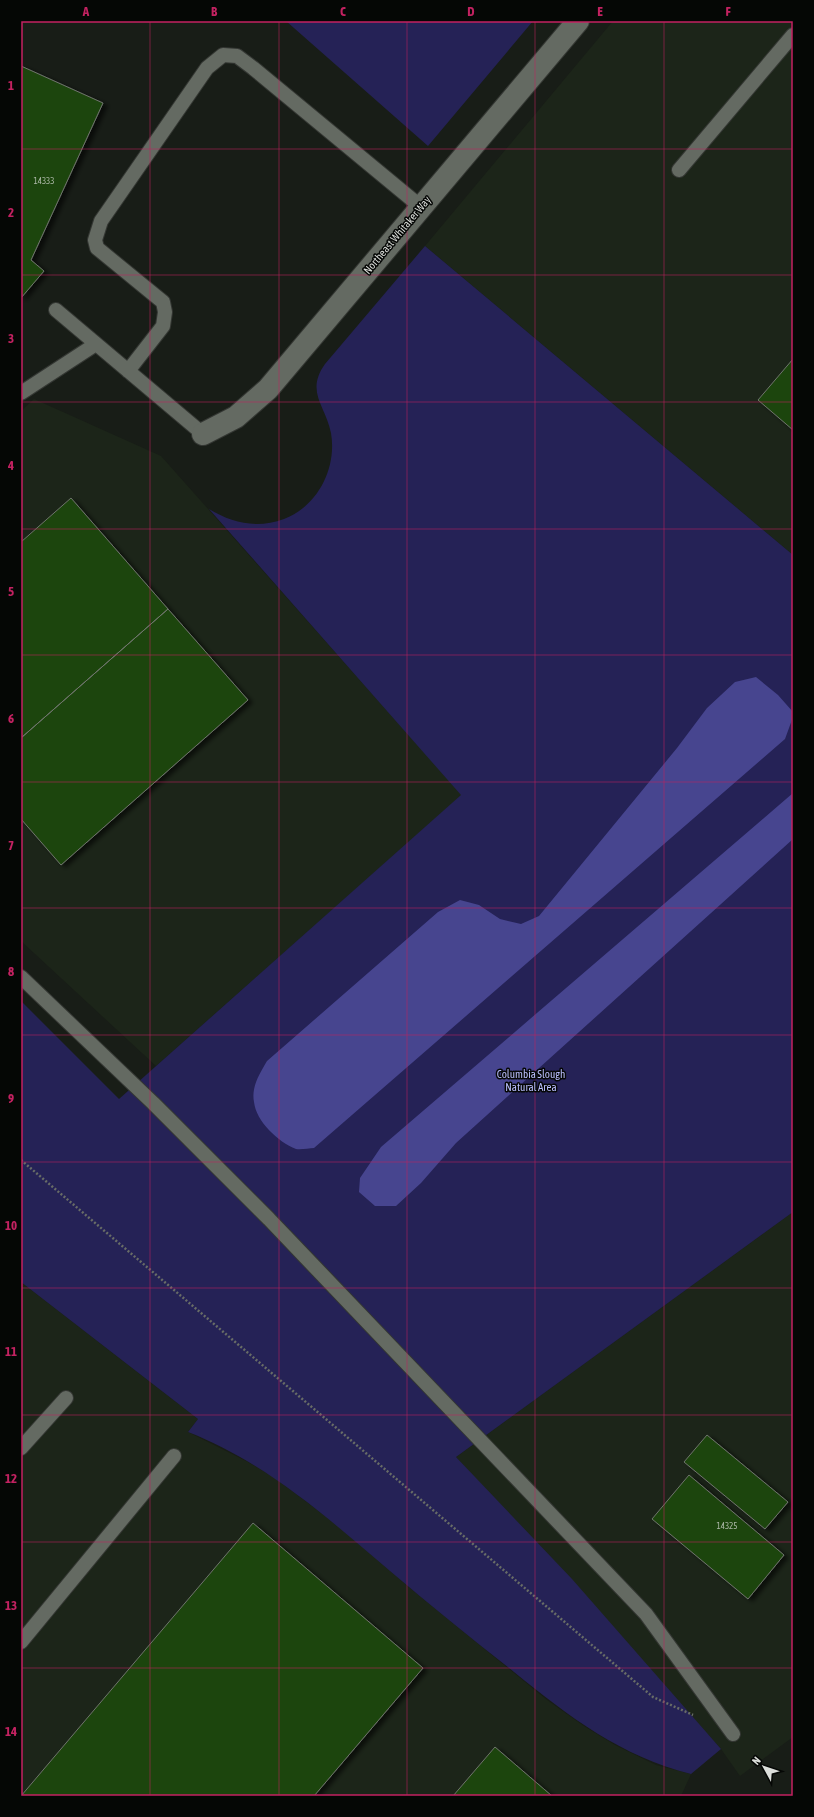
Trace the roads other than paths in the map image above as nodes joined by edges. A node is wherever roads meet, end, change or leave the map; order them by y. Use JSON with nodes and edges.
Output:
{"nodes":[{"id":1,"x":578,"y":21,"type":"edge"},
{"id":2,"x":793,"y":35,"type":"edge"},
{"id":3,"x":679,"y":170,"type":"dead end"},
{"id":4,"x":421,"y":207,"type":"junction"},
{"id":5,"x":56,"y":310,"type":"dead end"},
{"id":6,"x":96,"y":344,"type":"junction"},
{"id":7,"x":128,"y":371,"type":"junction"},
{"id":8,"x":21,"y":393,"type":"edge"},
{"id":9,"x":203,"y":434,"type":"joint"},
{"id":10,"x":21,"y":977,"type":"edge"},
{"id":11,"x":66,"y":1398,"type":"dead end"},
{"id":12,"x":21,"y":1448,"type":"edge"},
{"id":13,"x":174,"y":1456,"type":"dead end"},
{"id":14,"x":21,"y":1642,"type":"edge"},
{"id":15,"x":733,"y":1734,"type":"road end"}],
"edges":[{"from":1,"to":4,"type":"street","name":"Northeast Whitaker Way"},
{"from":2,"to":3,"type":"lane"},
{"from":4,"to":7,"type":"lane"},
{"from":4,"to":9,"type":"street","name":"Northeast Whitaker Way"},
{"from":5,"to":6,"type":"lane"},
{"from":6,"to":7,"type":"lane"},
{"from":6,"to":8,"type":"lane"},
{"from":7,"to":9,"type":"lane"},
{"from":10,"to":15,"type":"lane"},
{"from":11,"to":12,"type":"lane"},
{"from":13,"to":14,"type":"lane"}]}
